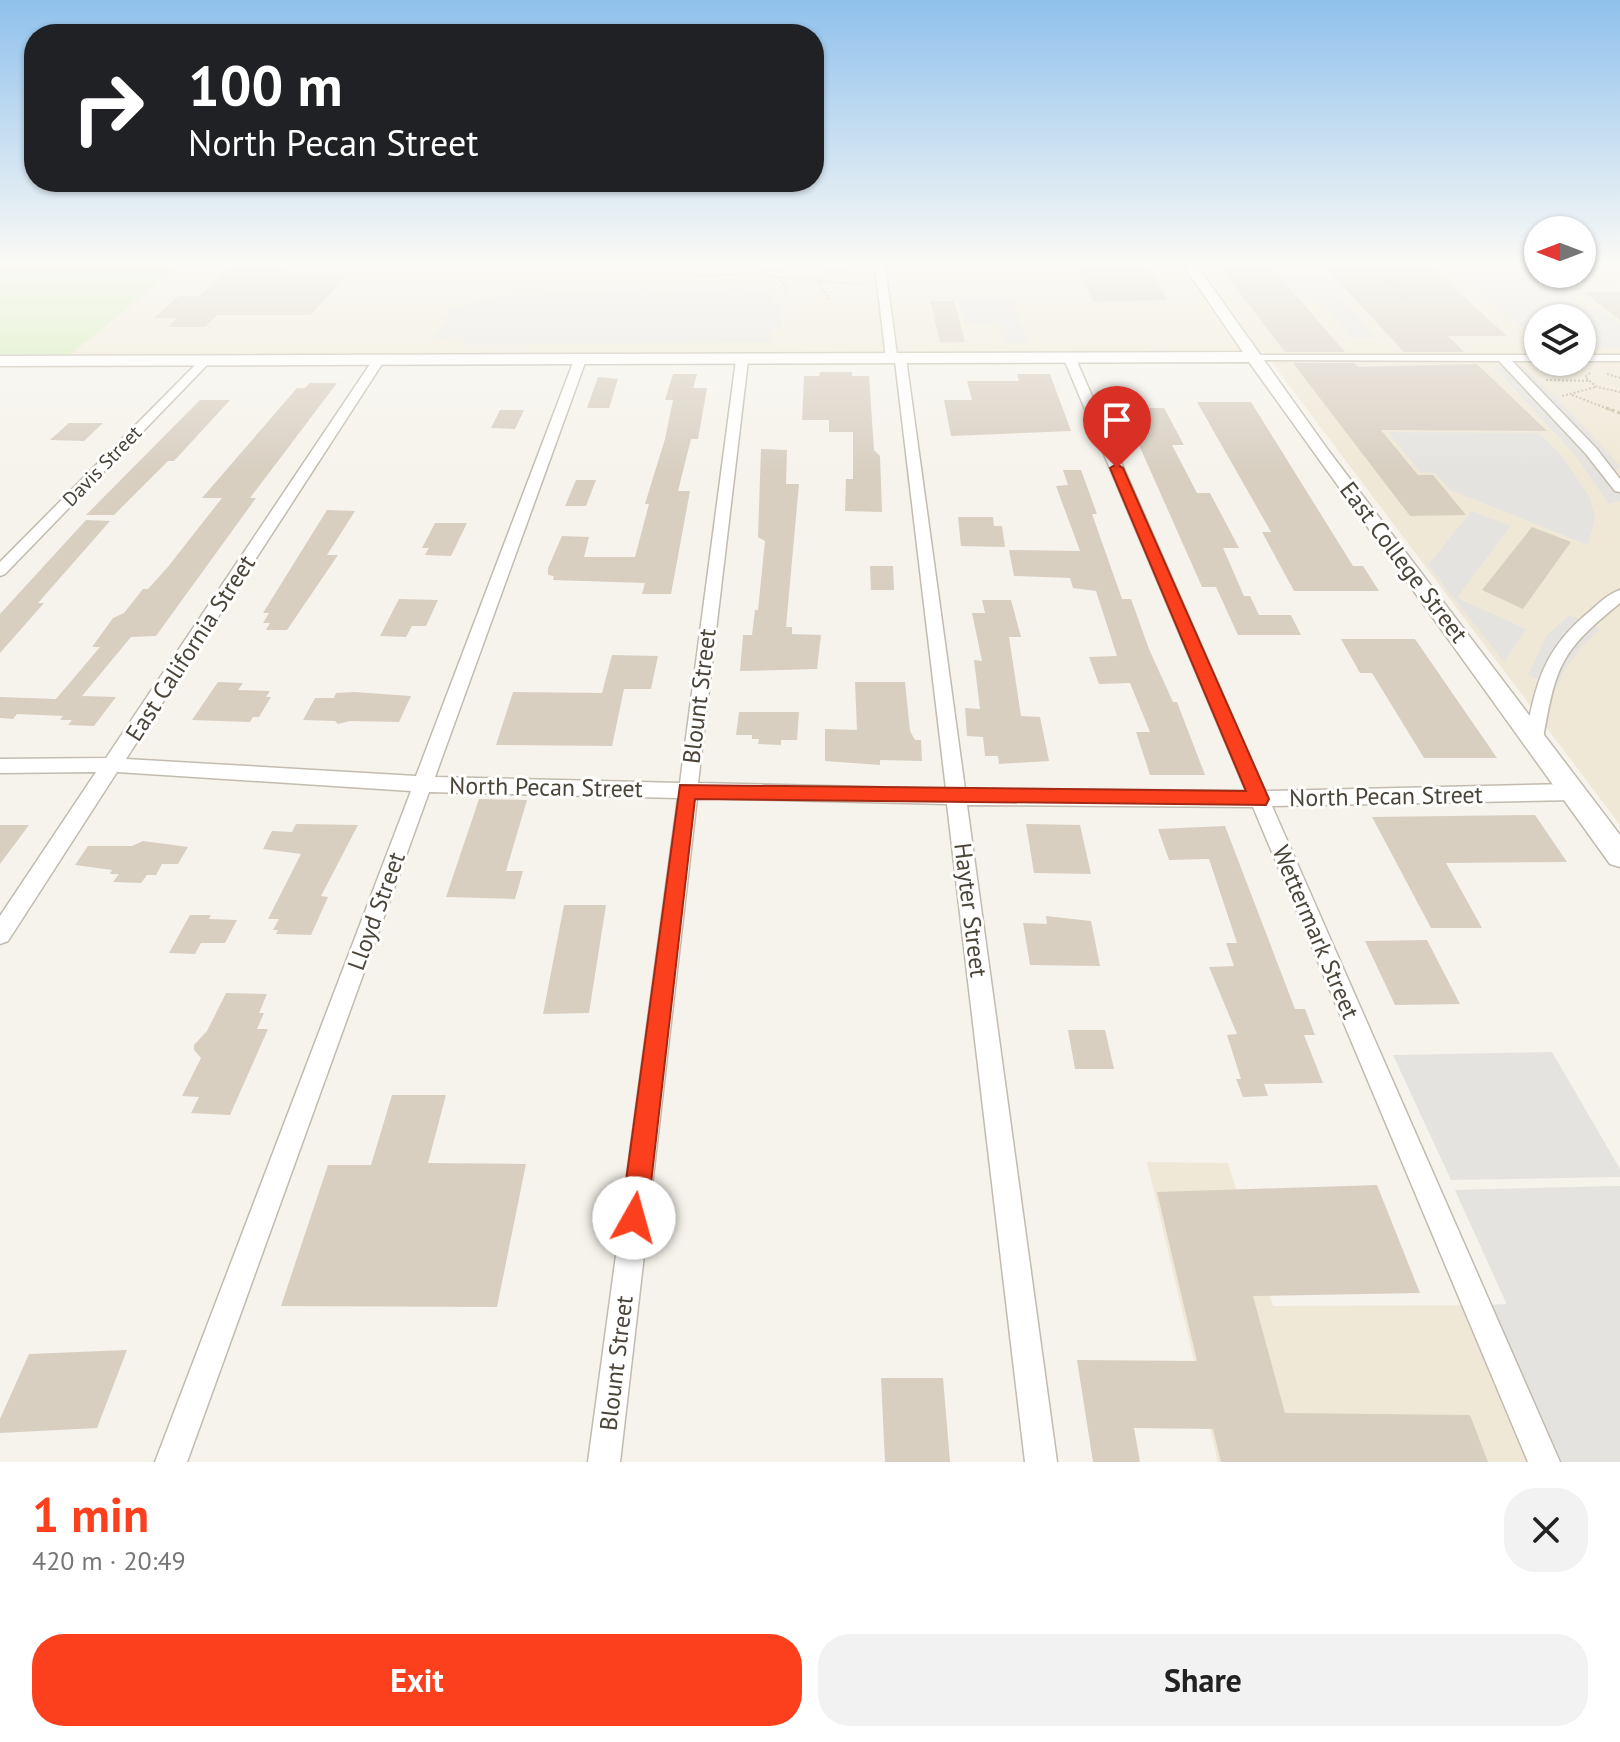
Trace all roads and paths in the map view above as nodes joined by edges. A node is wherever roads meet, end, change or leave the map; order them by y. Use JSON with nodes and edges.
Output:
{"nodes":[{"id":1,"x":891,"y":334,"type":"edge"},
{"id":2,"x":1237,"y":334,"type":"edge"},
{"id":3,"x":1069,"y":357,"type":"junction"},
{"id":4,"x":1253,"y":357,"type":"junction"},
{"id":5,"x":1501,"y":357,"type":"junction"},
{"id":6,"x":896,"y":358,"type":"junction"},
{"id":7,"x":1524,"y":358,"type":"edge"},
{"id":8,"x":1596,"y":358,"type":"edge"},
{"id":9,"x":1620,"y":358,"type":"edge"},
{"id":10,"x":580,"y":360,"type":"junction"},
{"id":11,"x":742,"y":360,"type":"junction"},
{"id":12,"x":0,"y":361,"type":"edge"},
{"id":13,"x":205,"y":361,"type":"junction"},
{"id":14,"x":378,"y":361,"type":"junction"},
{"id":15,"x":1603,"y":373,"type":"dead end"},
{"id":16,"x":1587,"y":376,"type":"edge"},
{"id":17,"x":1620,"y":378,"type":"edge"},
{"id":18,"x":1539,"y":379,"type":"dead end"},
{"id":19,"x":1588,"y":381,"type":"junction"},
{"id":20,"x":1597,"y":387,"type":"junction"},
{"id":21,"x":1620,"y":392,"type":"edge"},
{"id":22,"x":1572,"y":395,"type":"junction"},
{"id":23,"x":1556,"y":396,"type":"dead end"},
{"id":24,"x":1581,"y":399,"type":"junction"},
{"id":25,"x":1576,"y":405,"type":"dead end"},
{"id":26,"x":1620,"y":413,"type":"edge"},
{"id":27,"x":1620,"y":488,"type":"edge"},
{"id":28,"x":0,"y":571,"type":"edge"},
{"id":29,"x":1620,"y":595,"type":"edge"},
{"id":30,"x":1534,"y":739,"type":"junction"},
{"id":31,"x":113,"y":765,"type":"junction"},
{"id":32,"x":0,"y":766,"type":"edge"},
{"id":33,"x":423,"y":784,"type":"junction"},
{"id":34,"x":687,"y":791,"type":"junction"},
{"id":35,"x":1572,"y":792,"type":"junction"},
{"id":36,"x":957,"y":797,"type":"junction"},
{"id":37,"x":1259,"y":799,"type":"junction"},
{"id":38,"x":1620,"y":856,"type":"edge"},
{"id":39,"x":0,"y":934,"type":"edge"},
{"id":40,"x":171,"y":1462,"type":"edge"},
{"id":41,"x":604,"y":1462,"type":"edge"},
{"id":42,"x":1041,"y":1462,"type":"edge"},
{"id":43,"x":1544,"y":1462,"type":"edge"}],
"edges":[{"from":1,"to":6,"type":"street","name":"Hayter Street"},
{"from":2,"to":4,"type":"street","name":"East College Street"},
{"from":3,"to":4,"type":"street"},
{"from":3,"to":6,"type":"street"},
{"from":3,"to":37,"type":"street","name":"Wettermark Street"},
{"from":4,"to":5,"type":"street"},
{"from":4,"to":30,"type":"street","name":"East College Street"},
{"from":5,"to":7,"type":"street"},
{"from":5,"to":27,"type":"street"},
{"from":6,"to":11,"type":"street"},
{"from":6,"to":36,"type":"street","name":"Hayter Street"},
{"from":8,"to":9,"type":"street"},
{"from":10,"to":11,"type":"street"},
{"from":10,"to":14,"type":"street"},
{"from":10,"to":33,"type":"street","name":"Lloyd Street"},
{"from":11,"to":34,"type":"street","name":"Blount Street"},
{"from":12,"to":13,"type":"street"},
{"from":13,"to":14,"type":"street"},
{"from":13,"to":28,"type":"street","name":"Davis Street"},
{"from":14,"to":31,"type":"street","name":"East California Street"},
{"from":15,"to":17,"type":"path"},
{"from":16,"to":19,"type":"path"},
{"from":18,"to":19,"type":"path"},
{"from":19,"to":20,"type":"path"},
{"from":20,"to":21,"type":"path"},
{"from":20,"to":22,"type":"path"},
{"from":22,"to":23,"type":"path"},
{"from":22,"to":24,"type":"path"},
{"from":24,"to":25,"type":"path"},
{"from":24,"to":26,"type":"path"},
{"from":29,"to":30,"type":"street"},
{"from":30,"to":35,"type":"street","name":"East College Street"},
{"from":31,"to":32,"type":"street","name":"North Pecan Street"},
{"from":31,"to":33,"type":"street","name":"North Pecan Street"},
{"from":31,"to":39,"type":"street","name":"East California Street"},
{"from":33,"to":34,"type":"street","name":"North Pecan Street"},
{"from":33,"to":40,"type":"street","name":"Lloyd Street"},
{"from":34,"to":36,"type":"street","name":"North Pecan Street"},
{"from":34,"to":41,"type":"street","name":"Blount Street"},
{"from":35,"to":37,"type":"street","name":"North Pecan Street"},
{"from":35,"to":38,"type":"street","name":"East College Street"},
{"from":36,"to":37,"type":"street","name":"North Pecan Street"},
{"from":36,"to":42,"type":"street","name":"Hayter Street"},
{"from":37,"to":43,"type":"street","name":"Wettermark Street"}]}
